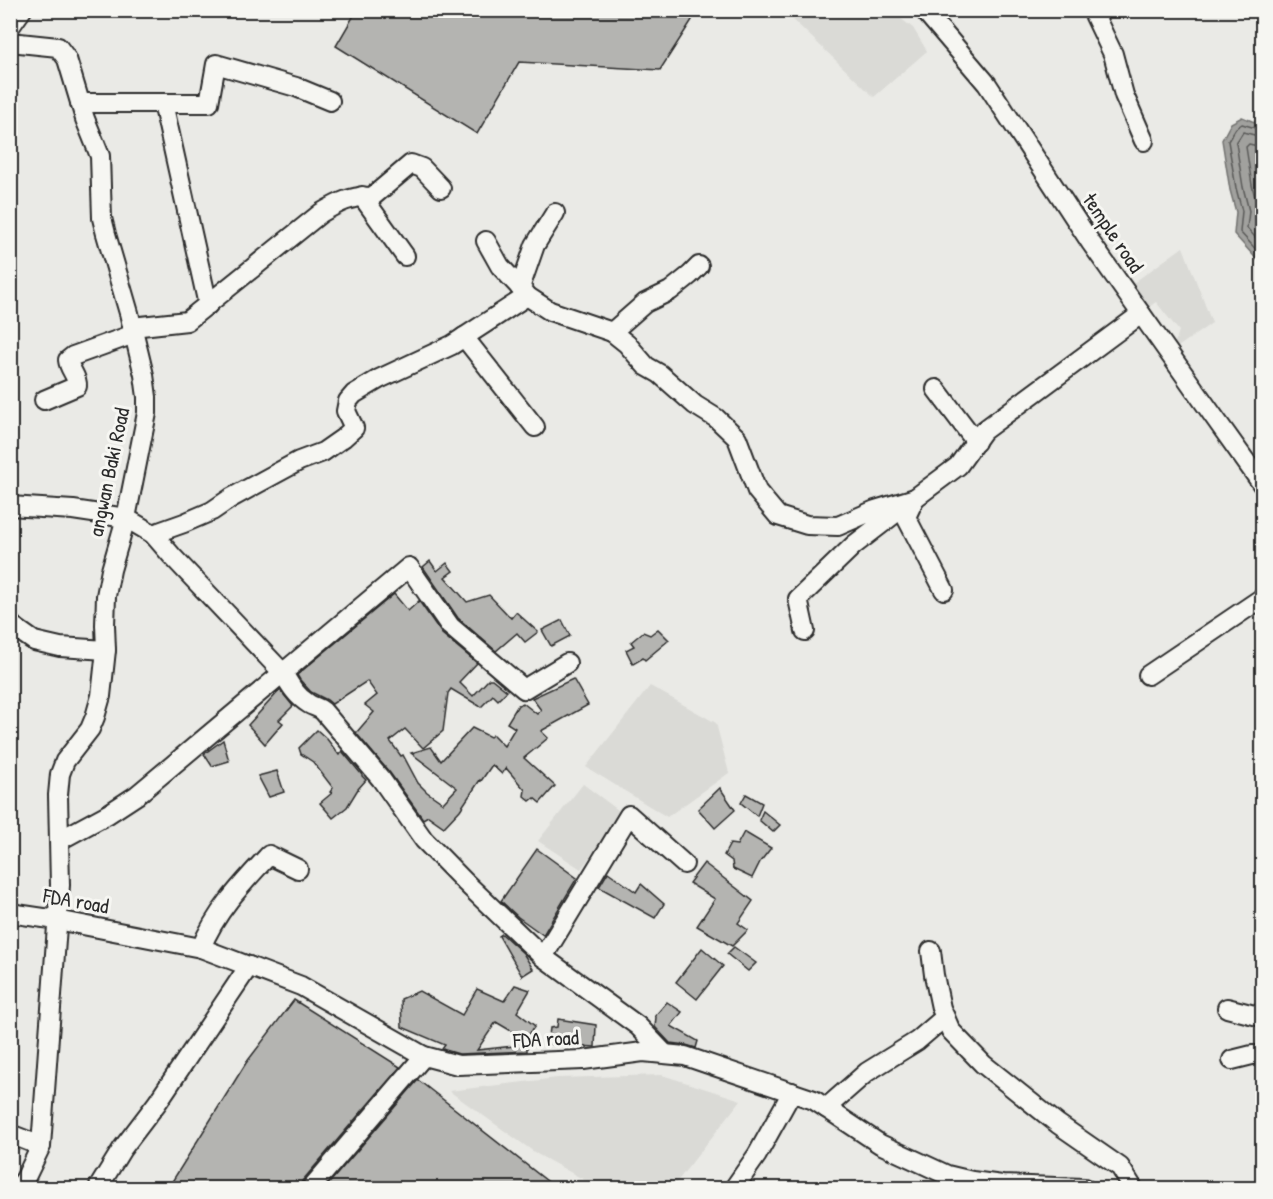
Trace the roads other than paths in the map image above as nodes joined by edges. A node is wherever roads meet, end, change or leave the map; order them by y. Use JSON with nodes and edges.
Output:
{"nodes":[{"id":1,"x":22,"y":10,"type":"edge"},
{"id":2,"x":924,"y":10,"type":"edge"},
{"id":3,"x":1092,"y":10,"type":"edge"},
{"id":4,"x":10,"y":27,"type":"edge"},
{"id":5,"x":10,"y":42,"type":"edge"},
{"id":6,"x":330,"y":101,"type":"dead end"},
{"id":7,"x":80,"y":103,"type":"junction"},
{"id":8,"x":163,"y":103,"type":"junction"},
{"id":9,"x":1144,"y":141,"type":"dead end"},
{"id":10,"x":441,"y":188,"type":"dead end"},
{"id":11,"x":362,"y":196,"type":"junction"},
{"id":12,"x":555,"y":213,"type":"dead end"},
{"id":13,"x":486,"y":241,"type":"dead end"},
{"id":14,"x":405,"y":256,"type":"dead end"},
{"id":15,"x":699,"y":266,"type":"dead end"},
{"id":16,"x":524,"y":292,"type":"junction"},
{"id":17,"x":208,"y":305,"type":"junction"},
{"id":18,"x":1141,"y":315,"type":"junction"},
{"id":19,"x":133,"y":330,"type":"junction"},
{"id":20,"x":612,"y":332,"type":"junction"},
{"id":21,"x":464,"y":337,"type":"junction"},
{"id":22,"x":936,"y":389,"type":"dead end"},
{"id":23,"x":44,"y":400,"type":"dead end"},
{"id":24,"x":535,"y":427,"type":"dead end"},
{"id":25,"x":976,"y":442,"type":"junction"},
{"id":26,"x":1263,"y":484,"type":"edge"},
{"id":27,"x":915,"y":498,"type":"junction"},
{"id":28,"x":10,"y":506,"type":"edge"},
{"id":29,"x":126,"y":518,"type":"junction"},
{"id":30,"x":153,"y":534,"type":"junction"},
{"id":31,"x":944,"y":590,"type":"dead end"},
{"id":32,"x":1263,"y":598,"type":"edge"},
{"id":33,"x":10,"y":624,"type":"edge"},
{"id":34,"x":805,"y":631,"type":"dead end"},
{"id":35,"x":106,"y":650,"type":"junction"},
{"id":36,"x":567,"y":663,"type":"dead end"},
{"id":37,"x":283,"y":673,"type":"junction"},
{"id":38,"x":1148,"y":675,"type":"dead end"},
{"id":39,"x":60,"y":840,"type":"junction"},
{"id":40,"x":684,"y":864,"type":"dead end"},
{"id":41,"x":298,"y":869,"type":"dead end"},
{"id":42,"x":10,"y":913,"type":"edge"},
{"id":43,"x":57,"y":920,"type":"junction"},
{"id":44,"x":201,"y":948,"type":"junction"},
{"id":45,"x":931,"y":951,"type":"dead end"},
{"id":46,"x":543,"y":957,"type":"junction"},
{"id":47,"x":249,"y":966,"type":"junction"},
{"id":48,"x":1227,"y":1008,"type":"dead end"},
{"id":49,"x":945,"y":1017,"type":"junction"},
{"id":50,"x":1263,"y":1017,"type":"edge"},
{"id":51,"x":664,"y":1053,"type":"junction"},
{"id":52,"x":1263,"y":1054,"type":"edge"},
{"id":53,"x":423,"y":1056,"type":"junction"},
{"id":54,"x":1232,"y":1059,"type":"dead end"},
{"id":55,"x":792,"y":1092,"type":"junction"},
{"id":56,"x":826,"y":1108,"type":"junction"},
{"id":57,"x":10,"y":1134,"type":"edge"},
{"id":58,"x":41,"y":1146,"type":"junction"},
{"id":59,"x":18,"y":1188,"type":"edge"},
{"id":60,"x":98,"y":1188,"type":"edge"},
{"id":61,"x":311,"y":1188,"type":"edge"},
{"id":62,"x":734,"y":1188,"type":"edge"},
{"id":63,"x":1084,"y":1188,"type":"edge"},
{"id":64,"x":1133,"y":1188,"type":"edge"}],
"edges":[{"from":1,"to":4,"type":"street"},
{"from":2,"to":18,"type":"street","name":"temple road"},
{"from":3,"to":9,"type":"street"},
{"from":5,"to":7,"type":"street","name":"angwan Baki Road"},
{"from":6,"to":8,"type":"street"},
{"from":7,"to":8,"type":"street"},
{"from":7,"to":19,"type":"street","name":"angwan Baki Road"},
{"from":8,"to":17,"type":"street"},
{"from":10,"to":11,"type":"street"},
{"from":11,"to":14,"type":"street"},
{"from":11,"to":17,"type":"street"},
{"from":12,"to":16,"type":"street"},
{"from":13,"to":16,"type":"street"},
{"from":15,"to":20,"type":"street"},
{"from":16,"to":20,"type":"street"},
{"from":16,"to":21,"type":"street"},
{"from":17,"to":19,"type":"street"},
{"from":18,"to":25,"type":"street"},
{"from":18,"to":26,"type":"street","name":"temple road"},
{"from":19,"to":23,"type":"street"},
{"from":19,"to":29,"type":"street","name":"angwan Baki Road"},
{"from":20,"to":27,"type":"street"},
{"from":21,"to":24,"type":"street"},
{"from":21,"to":30,"type":"street"},
{"from":22,"to":25,"type":"street"},
{"from":25,"to":27,"type":"street"},
{"from":27,"to":31,"type":"street"},
{"from":27,"to":34,"type":"street"},
{"from":28,"to":29,"type":"street"},
{"from":29,"to":30,"type":"street"},
{"from":29,"to":35,"type":"street","name":"angwan Baki Road"},
{"from":30,"to":37,"type":"street"},
{"from":32,"to":38,"type":"street"},
{"from":33,"to":35,"type":"street"},
{"from":35,"to":39,"type":"street","name":"angwan Baki Road"},
{"from":36,"to":37,"type":"street"},
{"from":37,"to":39,"type":"street"},
{"from":37,"to":46,"type":"street"},
{"from":39,"to":43,"type":"street","name":"angwan Baki Road"},
{"from":40,"to":46,"type":"street"},
{"from":41,"to":44,"type":"street"},
{"from":42,"to":43,"type":"street","name":"FDA road"},
{"from":43,"to":44,"type":"street","name":"FDA road"},
{"from":43,"to":58,"type":"street","name":"angwan Baki Road"},
{"from":44,"to":47,"type":"street","name":"FDA road"},
{"from":45,"to":49,"type":"street"},
{"from":46,"to":51,"type":"street"},
{"from":47,"to":53,"type":"street","name":"FDA road"},
{"from":47,"to":60,"type":"street"},
{"from":48,"to":50,"type":"street"},
{"from":49,"to":56,"type":"street"},
{"from":49,"to":64,"type":"street"},
{"from":51,"to":53,"type":"street","name":"FDA road"},
{"from":51,"to":55,"type":"street","name":"FDA road"},
{"from":52,"to":54,"type":"street"},
{"from":53,"to":61,"type":"street"},
{"from":55,"to":56,"type":"street","name":"FDA road"},
{"from":55,"to":62,"type":"street"},
{"from":56,"to":63,"type":"street","name":"FDA road"},
{"from":57,"to":58,"type":"street"},
{"from":58,"to":59,"type":"street"}]}
